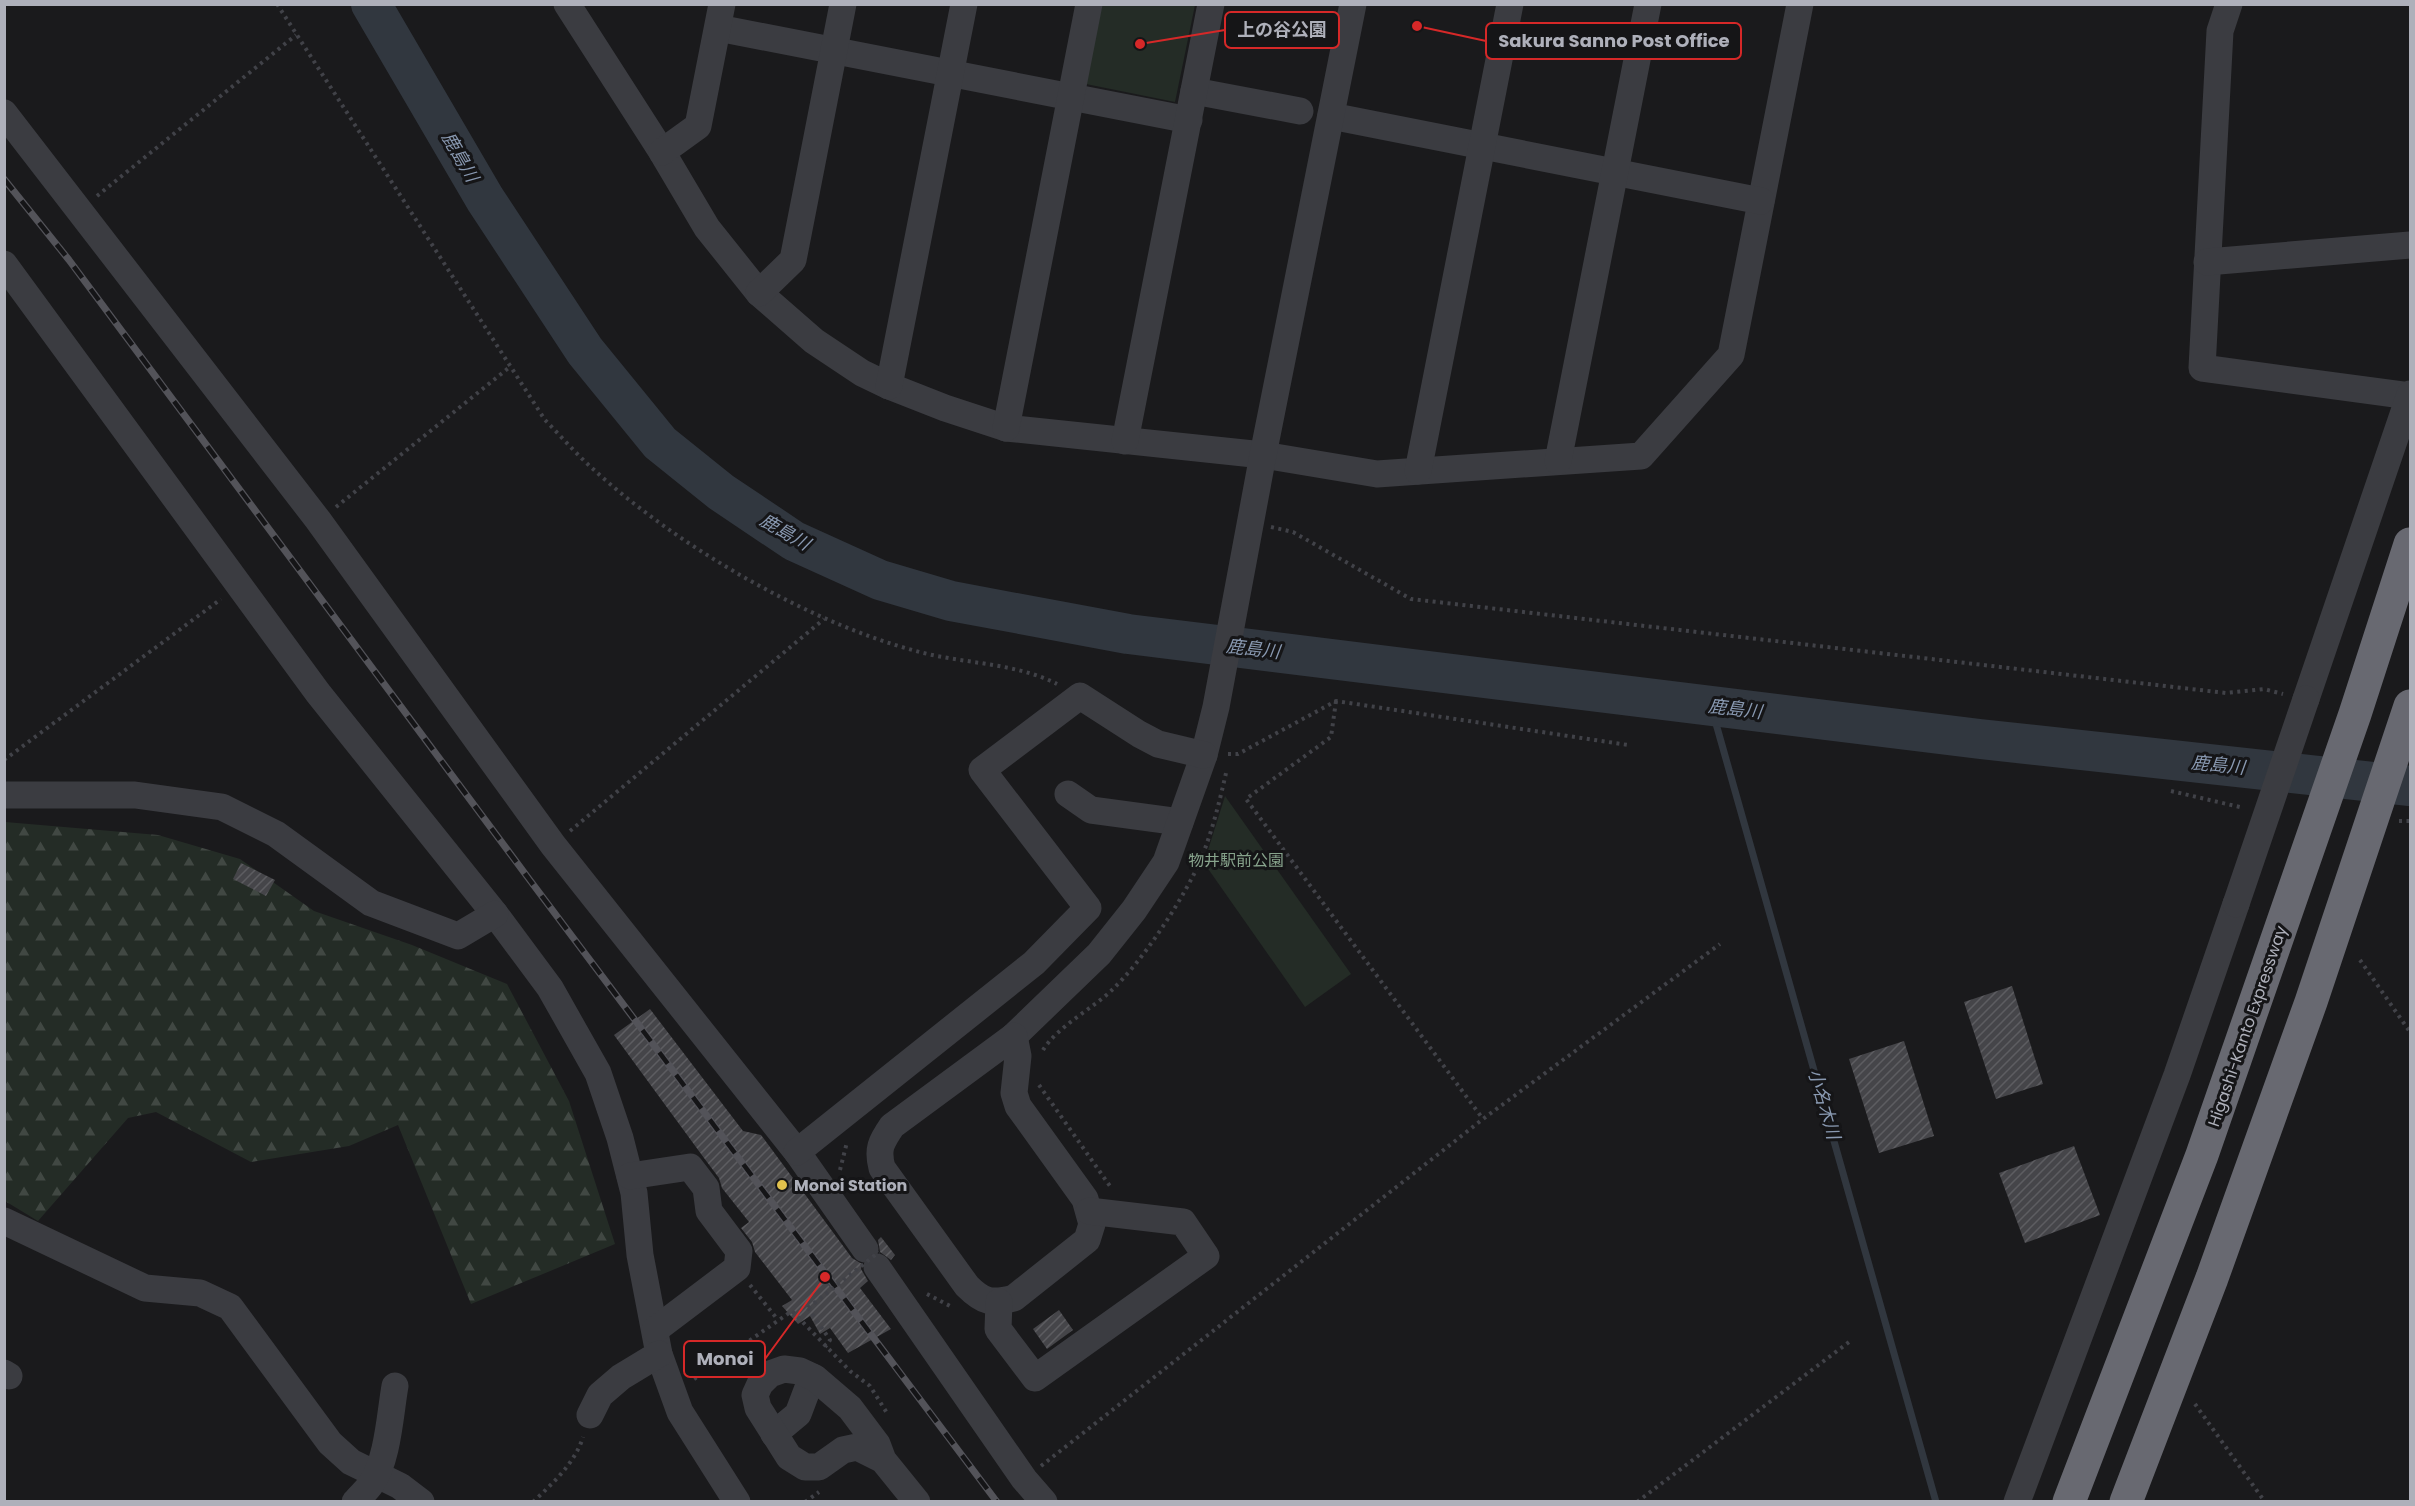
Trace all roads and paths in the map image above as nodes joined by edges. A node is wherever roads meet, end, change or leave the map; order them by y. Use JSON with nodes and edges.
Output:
{"nodes":[{"id":1,"x":277,"y":4,"type":"edge"},
{"id":2,"x":843,"y":4,"type":"edge"},
{"id":3,"x":964,"y":4,"type":"edge"},
{"id":4,"x":1089,"y":4,"type":"edge"},
{"id":5,"x":1211,"y":4,"type":"edge"},
{"id":6,"x":1353,"y":4,"type":"edge"},
{"id":7,"x":1510,"y":4,"type":"edge"},
{"id":8,"x":1648,"y":4,"type":"edge"},
{"id":9,"x":1800,"y":4,"type":"edge"},
{"id":10,"x":2229,"y":4,"type":"edge"},
{"id":11,"x":568,"y":5,"type":"edge"},
{"id":12,"x":720,"y":16,"type":"edge"},
{"id":13,"x":296,"y":34,"type":"junction"},
{"id":14,"x":834,"y":51,"type":"junction"},
{"id":15,"x":950,"y":74,"type":"junction"},
{"id":16,"x":1194,"y":91,"type":"junction"},
{"id":17,"x":1071,"y":97,"type":"junction"},
{"id":18,"x":1300,"y":111,"type":"dead end"},
{"id":19,"x":4,"y":113,"type":"edge"},
{"id":20,"x":1331,"y":116,"type":"junction"},
{"id":21,"x":1189,"y":120,"type":"junction"},
{"id":22,"x":1482,"y":146,"type":"junction"},
{"id":23,"x":662,"y":152,"type":"junction"},
{"id":24,"x":1615,"y":172,"type":"junction"},
{"id":25,"x":1761,"y":201,"type":"junction"},
{"id":26,"x":80,"y":210,"type":"junction"},
{"id":27,"x":2410,"y":245,"type":"edge"},
{"id":28,"x":2207,"y":262,"type":"junction"},
{"id":29,"x":4,"y":264,"type":"edge"},
{"id":30,"x":759,"y":293,"type":"junction"},
{"id":31,"x":511,"y":366,"type":"junction"},
{"id":32,"x":889,"y":386,"type":"junction"},
{"id":33,"x":2410,"y":395,"type":"edge"},
{"id":34,"x":1006,"y":428,"type":"junction"},
{"id":35,"x":1125,"y":441,"type":"junction"},
{"id":36,"x":1263,"y":454,"type":"junction"},
{"id":37,"x":1558,"y":461,"type":"junction"},
{"id":38,"x":1418,"y":471,"type":"junction"},
{"id":39,"x":318,"y":520,"type":"junction"},
{"id":40,"x":1250,"y":523,"type":"junction"},
{"id":41,"x":2410,"y":544,"type":"edge"},
{"id":42,"x":226,"y":595,"type":"dead end"},
{"id":43,"x":824,"y":619,"type":"junction"},
{"id":44,"x":1080,"y":696,"type":"junction"},
{"id":45,"x":2306,"y":699,"type":"junction"},
{"id":46,"x":1336,"y":701,"type":"junction"},
{"id":47,"x":2410,"y":706,"type":"edge"},
{"id":48,"x":1232,"y":743,"type":"dead end"},
{"id":49,"x":1628,"y":745,"type":"dead end"},
{"id":50,"x":1217,"y":754,"type":"junction"},
{"id":51,"x":4,"y":760,"type":"edge"},
{"id":52,"x":1068,"y":794,"type":"dead end"},
{"id":53,"x":4,"y":795,"type":"edge"},
{"id":54,"x":1180,"y":822,"type":"junction"},
{"id":55,"x":553,"y":845,"type":"junction"},
{"id":56,"x":495,"y":914,"type":"junction"},
{"id":57,"x":1720,"y":944,"type":"dead end"},
{"id":58,"x":2360,"y":960,"type":"dead end"},
{"id":59,"x":2410,"y":1032,"type":"edge"},
{"id":60,"x":1014,"y":1036,"type":"junction"},
{"id":61,"x":1042,"y":1058,"type":"dead end"},
{"id":62,"x":1040,"y":1076,"type":"dead end"},
{"id":63,"x":1483,"y":1119,"type":"junction"},
{"id":64,"x":797,"y":1152,"type":"junction"},
{"id":65,"x":630,"y":1176,"type":"junction"},
{"id":66,"x":1114,"y":1191,"type":"dead end"},
{"id":67,"x":1089,"y":1211,"type":"junction"},
{"id":68,"x":4,"y":1221,"type":"edge"},
{"id":69,"x":874,"y":1256,"type":"junction"},
{"id":70,"x":737,"y":1268,"type":"junction"},
{"id":71,"x":830,"y":1284,"type":"dead end"},
{"id":72,"x":833,"y":1288,"type":"junction"},
{"id":73,"x":999,"y":1302,"type":"junction"},
{"id":74,"x":778,"y":1320,"type":"dead end"},
{"id":75,"x":657,"y":1342,"type":"junction"},
{"id":76,"x":1849,"y":1342,"type":"dead end"},
{"id":77,"x":824,"y":1347,"type":"dead end"},
{"id":78,"x":812,"y":1377,"type":"junction"},
{"id":79,"x":395,"y":1386,"type":"dead end"},
{"id":80,"x":837,"y":1397,"type":"junction"},
{"id":81,"x":2195,"y":1404,"type":"dead end"},
{"id":82,"x":590,"y":1415,"type":"joint"},
{"id":83,"x":774,"y":1434,"type":"junction"},
{"id":84,"x":843,"y":1450,"type":"junction"},
{"id":85,"x":884,"y":1460,"type":"junction"},
{"id":86,"x":377,"y":1473,"type":"junction"},
{"id":87,"x":1024,"y":1479,"type":"junction"},
{"id":88,"x":823,"y":1489,"type":"dead end"},
{"id":89,"x":355,"y":1502,"type":"edge"},
{"id":90,"x":421,"y":1502,"type":"edge"},
{"id":91,"x":533,"y":1502,"type":"edge"},
{"id":92,"x":737,"y":1502,"type":"edge"},
{"id":93,"x":805,"y":1502,"type":"edge"},
{"id":94,"x":916,"y":1502,"type":"edge"},
{"id":95,"x":1044,"y":1502,"type":"edge"},
{"id":96,"x":1637,"y":1502,"type":"edge"},
{"id":97,"x":2017,"y":1502,"type":"edge"},
{"id":98,"x":2069,"y":1502,"type":"edge"},
{"id":99,"x":2126,"y":1502,"type":"edge"},
{"id":100,"x":2265,"y":1502,"type":"edge"}],
"edges":[{"from":1,"to":13,"type":"path"},
{"from":2,"to":14,"type":"street"},
{"from":3,"to":15,"type":"street"},
{"from":4,"to":17,"type":"street"},
{"from":5,"to":16,"type":"street"},
{"from":6,"to":20,"type":"street"},
{"from":7,"to":22,"type":"street"},
{"from":8,"to":24,"type":"street"},
{"from":9,"to":25,"type":"street"},
{"from":10,"to":28,"type":"street"},
{"from":11,"to":23,"type":"street"},
{"from":12,"to":14,"type":"street"},
{"from":12,"to":23,"type":"street"},
{"from":13,"to":26,"type":"path"},
{"from":13,"to":31,"type":"path"},
{"from":14,"to":15,"type":"street"},
{"from":14,"to":30,"type":"street"},
{"from":15,"to":17,"type":"street"},
{"from":15,"to":32,"type":"street"},
{"from":16,"to":18,"type":"street"},
{"from":16,"to":21,"type":"street"},
{"from":17,"to":21,"type":"street"},
{"from":17,"to":34,"type":"street"},
{"from":19,"to":26,"type":"street"},
{"from":20,"to":22,"type":"street"},
{"from":20,"to":36,"type":"street"},
{"from":21,"to":35,"type":"street"},
{"from":22,"to":24,"type":"street"},
{"from":22,"to":38,"type":"street"},
{"from":23,"to":30,"type":"street"},
{"from":24,"to":25,"type":"street"},
{"from":24,"to":37,"type":"street"},
{"from":25,"to":37,"type":"street"},
{"from":26,"to":39,"type":"street"},
{"from":27,"to":28,"type":"street"},
{"from":28,"to":33,"type":"street"},
{"from":29,"to":56,"type":"street"},
{"from":30,"to":32,"type":"street"},
{"from":31,"to":39,"type":"path"},
{"from":31,"to":43,"type":"path"},
{"from":32,"to":34,"type":"street"},
{"from":33,"to":45,"type":"street"},
{"from":34,"to":35,"type":"street"},
{"from":35,"to":36,"type":"street"},
{"from":36,"to":38,"type":"street"},
{"from":36,"to":40,"type":"street"},
{"from":37,"to":38,"type":"street"},
{"from":39,"to":55,"type":"street"},
{"from":40,"to":45,"type":"path"},
{"from":40,"to":50,"type":"street"},
{"from":41,"to":98,"type":"highway","name":"Higashi-Kanto Expressway","bridge":true},
{"from":42,"to":51,"type":"path"},
{"from":43,"to":44,"type":"path"},
{"from":43,"to":55,"type":"path"},
{"from":44,"to":50,"type":"street"},
{"from":44,"to":64,"type":"street"},
{"from":45,"to":97,"type":"street","bridge":true},
{"from":46,"to":49,"type":"path"},
{"from":46,"to":50,"type":"path"},
{"from":46,"to":63,"type":"path"},
{"from":47,"to":99,"type":"highway","bridge":true},
{"from":48,"to":50,"type":"path"},
{"from":50,"to":54,"type":"street"},
{"from":50,"to":61,"type":"path"},
{"from":52,"to":54,"type":"street"},
{"from":53,"to":56,"type":"street"},
{"from":54,"to":60,"type":"street"},
{"from":55,"to":64,"type":"street"},
{"from":56,"to":65,"type":"street"},
{"from":57,"to":63,"type":"path"},
{"from":58,"to":59,"type":"path"},
{"from":60,"to":67,"type":"street"},
{"from":60,"to":73,"type":"street"},
{"from":62,"to":66,"type":"path"},
{"from":63,"to":87,"type":"path"},
{"from":64,"to":69,"type":"street"},
{"from":65,"to":70,"type":"street"},
{"from":65,"to":75,"type":"street"},
{"from":67,"to":73,"type":"street"},
{"from":67,"to":73,"type":"street"},
{"from":68,"to":86,"type":"street"},
{"from":69,"to":72,"type":"path","bridge":true},
{"from":69,"to":87,"type":"street"},
{"from":70,"to":74,"type":"path"},
{"from":70,"to":75,"type":"street"},
{"from":71,"to":72,"type":"path","bridge":true},
{"from":72,"to":77,"type":"path","bridge":true},
{"from":75,"to":82,"type":"street"},
{"from":75,"to":92,"type":"street"},
{"from":76,"to":96,"type":"path"},
{"from":78,"to":80,"type":"street"},
{"from":78,"to":83,"type":"street"},
{"from":78,"to":83,"type":"street"},
{"from":79,"to":86,"type":"street"},
{"from":80,"to":84,"type":"street"},
{"from":80,"to":85,"type":"street"},
{"from":81,"to":100,"type":"path"},
{"from":82,"to":91,"type":"path"},
{"from":83,"to":84,"type":"street"},
{"from":84,"to":85,"type":"street"},
{"from":85,"to":94,"type":"street"},
{"from":86,"to":89,"type":"street"},
{"from":86,"to":90,"type":"street"},
{"from":87,"to":95,"type":"street"},
{"from":88,"to":93,"type":"path"}]}
